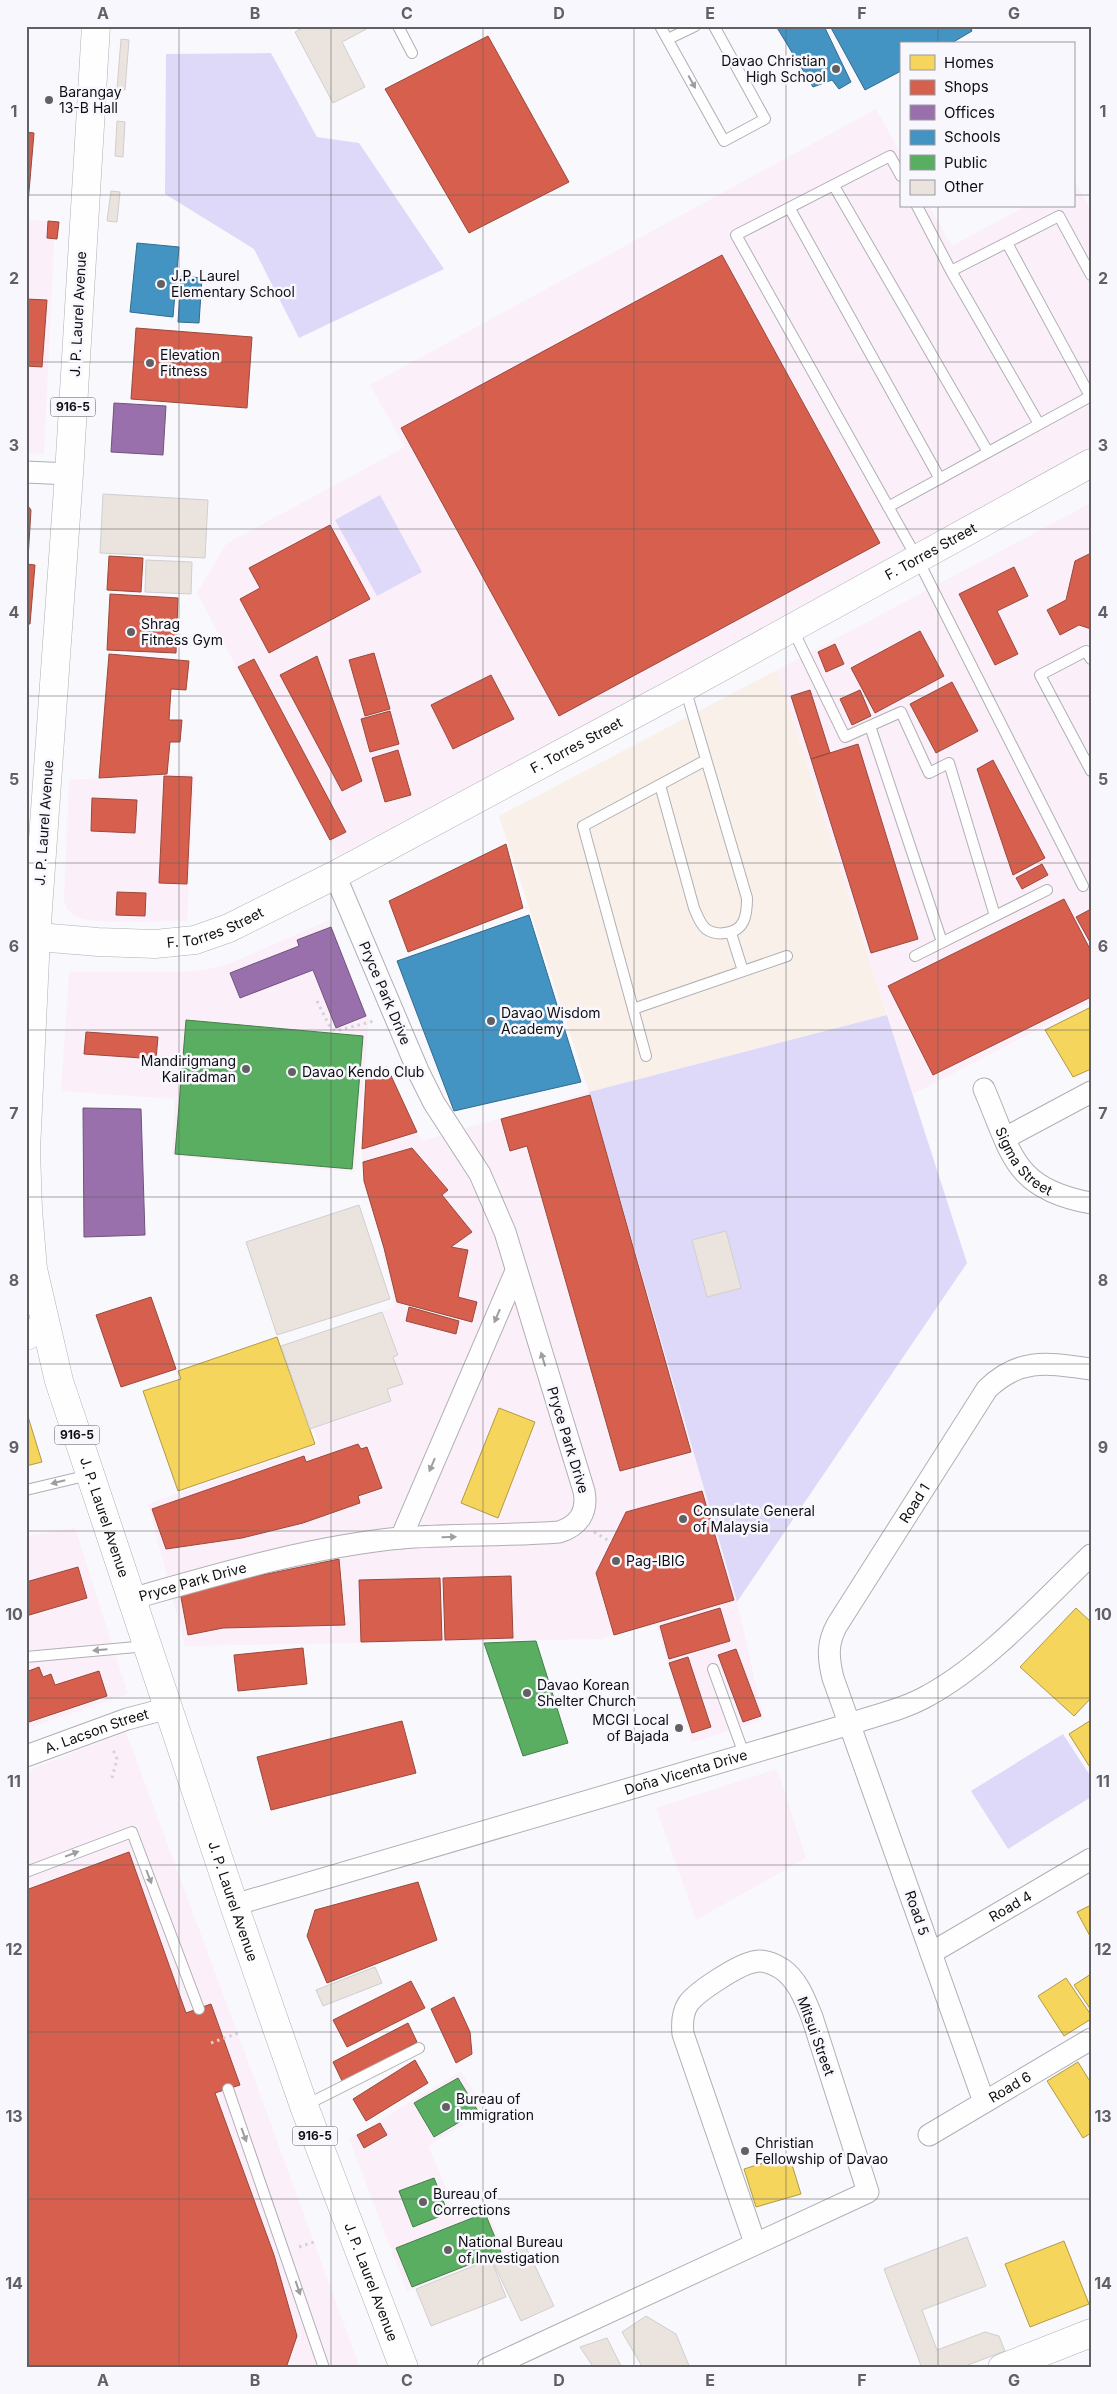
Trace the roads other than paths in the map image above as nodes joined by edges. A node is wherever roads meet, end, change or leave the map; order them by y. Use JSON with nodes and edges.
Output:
{"nodes":[{"id":1,"x":96,"y":26,"type":"edge"},
{"id":2,"x":398,"y":26,"type":"edge"},
{"id":3,"x":660,"y":26,"type":"edge"},
{"id":4,"x":695,"y":26,"type":"edge"},
{"id":5,"x":714,"y":26,"type":"edge"},
{"id":6,"x":668,"y":39,"type":"junction"},
{"id":7,"x":412,"y":53,"type":"dead end"},
{"id":8,"x":900,"y":174,"type":"edge"},
{"id":9,"x":834,"y":186,"type":"junction"},
{"id":10,"x":918,"y":208,"type":"edge"},
{"id":11,"x":790,"y":209,"type":"junction"},
{"id":12,"x":1007,"y":243,"type":"junction"},
{"id":13,"x":951,"y":271,"type":"junction"},
{"id":14,"x":1091,"y":275,"type":"edge"},
{"id":15,"x":1090,"y":396,"type":"edge"},
{"id":16,"x":1039,"y":424,"type":"junction"},
{"id":17,"x":988,"y":452,"type":"junction"},
{"id":18,"x":1091,"y":462,"type":"edge"},
{"id":19,"x":26,"y":472,"type":"edge"},
{"id":20,"x":69,"y":474,"type":"junction"},
{"id":21,"x":940,"y":479,"type":"junction"},
{"id":22,"x":888,"y":507,"type":"junction"},
{"id":23,"x":918,"y":560,"type":"junction"},
{"id":24,"x":793,"y":628,"type":"junction"},
{"id":25,"x":1091,"y":659,"type":"edge"},
{"id":26,"x":685,"y":687,"type":"junction"},
{"id":27,"x":870,"y":726,"type":"junction"},
{"id":28,"x":706,"y":760,"type":"junction"},
{"id":29,"x":1091,"y":772,"type":"edge"},
{"id":30,"x":660,"y":785,"type":"junction"},
{"id":31,"x":335,"y":875,"type":"junction"},
{"id":32,"x":1083,"y":886,"type":"dead end"},
{"id":33,"x":1047,"y":890,"type":"dead end"},
{"id":34,"x":995,"y":916,"type":"junction"},
{"id":35,"x":731,"y":933,"type":"junction"},
{"id":36,"x":31,"y":936,"type":"edge"},
{"id":37,"x":942,"y":942,"type":"junction"},
{"id":38,"x":787,"y":956,"type":"dead end"},
{"id":39,"x":915,"y":956,"type":"dead end"},
{"id":40,"x":743,"y":971,"type":"junction"},
{"id":41,"x":633,"y":1009,"type":"junction"},
{"id":42,"x":646,"y":1056,"type":"dead end"},
{"id":43,"x":984,"y":1089,"type":"dead end"},
{"id":44,"x":1091,"y":1092,"type":"edge"},
{"id":45,"x":1005,"y":1138,"type":"junction"},
{"id":46,"x":1091,"y":1203,"type":"edge"},
{"id":47,"x":516,"y":1271,"type":"junction"},
{"id":48,"x":36,"y":1331,"type":"edge"},
{"id":49,"x":1091,"y":1368,"type":"edge"},
{"id":50,"x":90,"y":1474,"type":"junction"},
{"id":51,"x":26,"y":1490,"type":"edge"},
{"id":52,"x":401,"y":1538,"type":"junction"},
{"id":53,"x":1091,"y":1554,"type":"edge"},
{"id":54,"x":131,"y":1599,"type":"junction"},
{"id":55,"x":148,"y":1646,"type":"junction"},
{"id":56,"x":26,"y":1657,"type":"edge"},
{"id":57,"x":712,"y":1669,"type":"dead end"},
{"id":58,"x":169,"y":1708,"type":"junction"},
{"id":59,"x":850,"y":1724,"type":"junction"},
{"id":60,"x":744,"y":1754,"type":"junction"},
{"id":61,"x":26,"y":1756,"type":"edge"},
{"id":62,"x":1091,"y":1860,"type":"edge"},
{"id":63,"x":26,"y":1872,"type":"edge"},
{"id":64,"x":234,"y":1906,"type":"junction"},
{"id":65,"x":931,"y":1953,"type":"junction"},
{"id":66,"x":199,"y":2008,"type":"dead end"},
{"id":67,"x":1091,"y":2039,"type":"edge"},
{"id":68,"x":419,"y":2048,"type":"dead end"},
{"id":69,"x":228,"y":2089,"type":"dead end"},
{"id":70,"x":984,"y":2102,"type":"junction"},
{"id":71,"x":304,"y":2106,"type":"junction"},
{"id":72,"x":929,"y":2135,"type":"dead end"},
{"id":73,"x":755,"y":2243,"type":"junction"},
{"id":74,"x":1091,"y":2333,"type":"edge"},
{"id":75,"x":400,"y":2366,"type":"edge"},
{"id":76,"x":324,"y":2368,"type":"edge"},
{"id":77,"x":488,"y":2368,"type":"edge"},
{"id":78,"x":1002,"y":2368,"type":"edge"}],
"edges":[{"from":1,"to":20,"type":"main road","name":"J. P. Laurel Avenue","number":"916-5"},
{"from":2,"to":7,"type":"lane"},
{"from":3,"to":6,"type":"lane"},
{"from":4,"to":6,"type":"lane"},
{"from":6,"to":5,"type":"lane","one_way":true},
{"from":8,"to":9,"type":"lane"},
{"from":9,"to":11,"type":"lane"},
{"from":9,"to":17,"type":"lane"},
{"from":10,"to":13,"type":"lane"},
{"from":11,"to":21,"type":"lane"},
{"from":11,"to":22,"type":"lane"},
{"from":12,"to":13,"type":"lane"},
{"from":12,"to":14,"type":"lane"},
{"from":12,"to":15,"type":"lane"},
{"from":13,"to":16,"type":"lane"},
{"from":15,"to":16,"type":"lane"},
{"from":16,"to":17,"type":"lane"},
{"from":17,"to":21,"type":"lane"},
{"from":18,"to":23,"type":"main road","name":"F. Torres Street"},
{"from":19,"to":20,"type":"street"},
{"from":20,"to":36,"type":"main road","name":"J. P. Laurel Avenue","number":"916-5"},
{"from":21,"to":22,"type":"lane"},
{"from":22,"to":23,"type":"lane"},
{"from":23,"to":24,"type":"main road","name":"F. Torres Street"},
{"from":23,"to":32,"type":"lane"},
{"from":24,"to":26,"type":"main road","name":"F. Torres Street"},
{"from":24,"to":27,"type":"lane"},
{"from":25,"to":29,"type":"lane"},
{"from":26,"to":28,"type":"lane"},
{"from":26,"to":31,"type":"main road","name":"F. Torres Street"},
{"from":27,"to":34,"type":"lane"},
{"from":27,"to":37,"type":"lane"},
{"from":28,"to":30,"type":"lane"},
{"from":28,"to":35,"type":"lane"},
{"from":30,"to":35,"type":"lane"},
{"from":30,"to":41,"type":"lane"},
{"from":31,"to":36,"type":"main road","name":"F. Torres Street"},
{"from":31,"to":47,"type":"street","name":"Pryce Park Drive"},
{"from":33,"to":34,"type":"lane"},
{"from":34,"to":37,"type":"lane"},
{"from":35,"to":40,"type":"lane"},
{"from":36,"to":48,"type":"main road","name":"J. P. Laurel Avenue","number":"916-5"},
{"from":37,"to":39,"type":"lane"},
{"from":38,"to":40,"type":"lane"},
{"from":40,"to":41,"type":"lane"},
{"from":41,"to":42,"type":"lane"},
{"from":43,"to":45,"type":"street","name":"Sigma Street"},
{"from":44,"to":45,"type":"street"},
{"from":45,"to":46,"type":"street","name":"Sigma Street"},
{"from":47,"to":52,"type":"street","one_way":true},
{"from":52,"to":47,"type":"street","name":"Pryce Park Drive","one_way":true},
{"from":48,"to":50,"type":"main road","name":"J. P. Laurel Avenue","number":"916-5"},
{"from":49,"to":59,"type":"street","name":"Road 1"},
{"from":50,"to":51,"type":"lane","one_way":true},
{"from":50,"to":54,"type":"main road","name":"J. P. Laurel Avenue","number":"916-5"},
{"from":52,"to":54,"type":"street","name":"Pryce Park Drive"},
{"from":53,"to":59,"type":"street","name":"Doña Vicenta Drive"},
{"from":54,"to":55,"type":"main road","name":"J. P. Laurel Avenue","number":"916-5"},
{"from":55,"to":56,"type":"lane","one_way":true},
{"from":55,"to":58,"type":"main road","name":"J. P. Laurel Avenue","number":"916-5"},
{"from":57,"to":60,"type":"lane"},
{"from":58,"to":61,"type":"street","name":"A. Lacson Street"},
{"from":58,"to":64,"type":"main road","name":"J. P. Laurel Avenue","number":"916-5"},
{"from":59,"to":60,"type":"street","name":"Doña Vicenta Drive"},
{"from":59,"to":65,"type":"street","name":"Road 5"},
{"from":60,"to":64,"type":"street","name":"Doña Vicenta Drive"},
{"from":62,"to":65,"type":"street","name":"Road 4"},
{"from":63,"to":66,"type":"lane","one_way":true},
{"from":64,"to":71,"type":"main road","name":"J. P. Laurel Avenue","number":"916-5"},
{"from":65,"to":70,"type":"street","name":"Road 5"},
{"from":67,"to":70,"type":"street","name":"Road 6"},
{"from":68,"to":71,"type":"lane"},
{"from":69,"to":76,"type":"lane","one_way":true},
{"from":70,"to":72,"type":"street","name":"Road 6"},
{"from":71,"to":75,"type":"main road","name":"J. P. Laurel Avenue","number":"916-5"},
{"from":73,"to":73,"type":"street","name":"Mitsui Street"},
{"from":73,"to":77,"type":"street","name":"Mitsui Street"},
{"from":74,"to":78,"type":"main road"}]}
